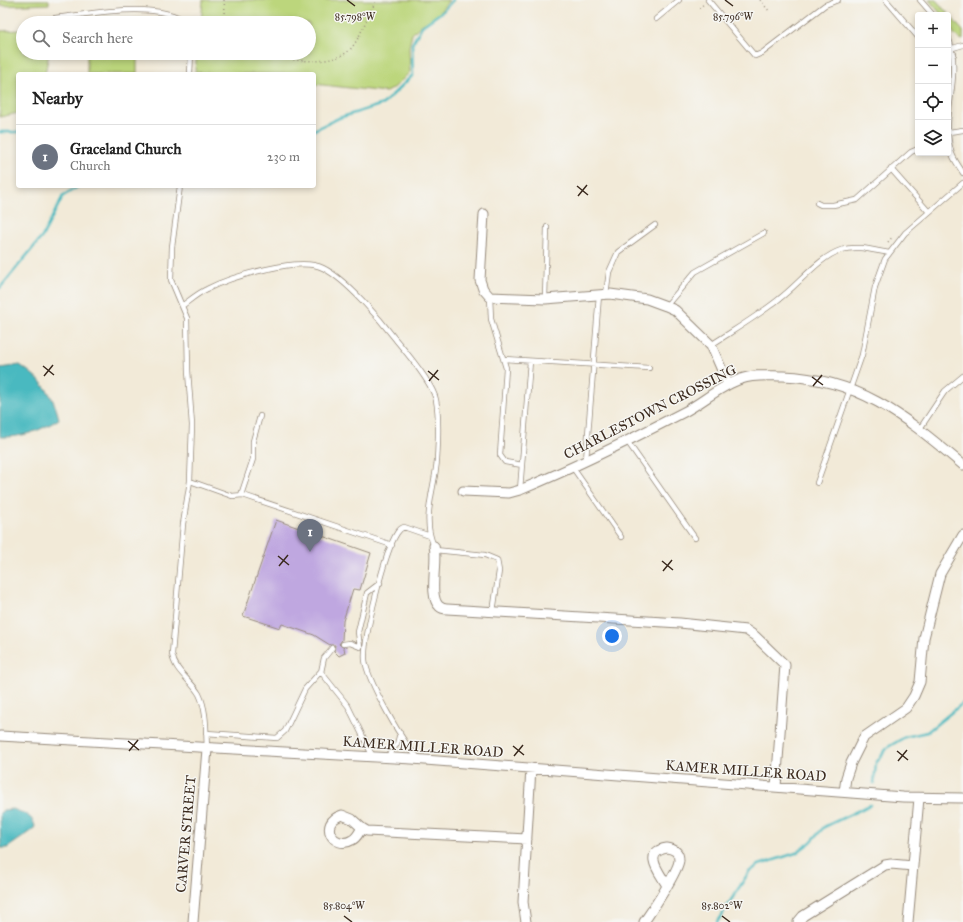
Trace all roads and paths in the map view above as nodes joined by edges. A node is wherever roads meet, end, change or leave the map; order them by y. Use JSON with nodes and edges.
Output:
{"nodes":[{"id":1,"x":224,"y":0,"type":"edge"},
{"id":2,"x":377,"y":0,"type":"edge"},
{"id":3,"x":679,"y":0,"type":"edge"},
{"id":4,"x":708,"y":0,"type":"edge"},
{"id":5,"x":760,"y":0,"type":"edge"},
{"id":6,"x":838,"y":0,"type":"edge"},
{"id":7,"x":886,"y":0,"type":"edge"},
{"id":8,"x":920,"y":0,"type":"edge"},
{"id":9,"x":770,"y":12,"type":"dead end"},
{"id":10,"x":930,"y":12,"type":"edge"},
{"id":11,"x":71,"y":16,"type":"edge"},
{"id":12,"x":177,"y":16,"type":"edge"},
{"id":13,"x":225,"y":16,"type":"edge"},
{"id":14,"x":656,"y":19,"type":"dead end"},
{"id":15,"x":915,"y":34,"type":"edge"},
{"id":16,"x":951,"y":43,"type":"edge"},
{"id":17,"x":963,"y":46,"type":"edge"},
{"id":18,"x":953,"y":48,"type":"junction"},
{"id":19,"x":954,"y":54,"type":"joint"},
{"id":20,"x":191,"y":60,"type":"edge"},
{"id":21,"x":308,"y":60,"type":"edge"},
{"id":22,"x":190,"y":72,"type":"edge"},
{"id":23,"x":949,"y":120,"type":"edge"},
{"id":24,"x":963,"y":130,"type":"edge"},
{"id":25,"x":951,"y":132,"type":"edge"},
{"id":26,"x":915,"y":150,"type":"edge"},
{"id":27,"x":951,"y":153,"type":"edge"},
{"id":28,"x":892,"y":169,"type":"junction"},
{"id":29,"x":963,"y":173,"type":"edge"},
{"id":30,"x":963,"y":183,"type":"edge"},
{"id":31,"x":180,"y":188,"type":"edge"},
{"id":32,"x":817,"y":203,"type":"dead end"},
{"id":33,"x":929,"y":212,"type":"junction"},
{"id":34,"x":484,"y":214,"type":"dead end"},
{"id":35,"x":655,"y":225,"type":"dead end"},
{"id":36,"x":547,"y":227,"type":"dead end"},
{"id":37,"x":764,"y":233,"type":"dead end"},
{"id":38,"x":896,"y":233,"type":"dead end"},
{"id":39,"x":882,"y":252,"type":"junction"},
{"id":40,"x":889,"y":253,"type":"junction"},
{"id":41,"x":602,"y":295,"type":"junction"},
{"id":42,"x":490,"y":297,"type":"junction"},
{"id":43,"x":545,"y":298,"type":"junction"},
{"id":44,"x":182,"y":306,"type":"junction"},
{"id":45,"x":666,"y":306,"type":"junction"},
{"id":46,"x":711,"y":345,"type":"junction"},
{"id":47,"x":504,"y":359,"type":"junction"},
{"id":48,"x":530,"y":361,"type":"junction"},
{"id":49,"x":593,"y":365,"type":"junction"},
{"id":50,"x":649,"y":368,"type":"dead end"},
{"id":51,"x":963,"y":376,"type":"edge"},
{"id":52,"x":728,"y":384,"type":"junction"},
{"id":53,"x":851,"y":388,"type":"junction"},
{"id":54,"x":260,"y":416,"type":"dead end"},
{"id":55,"x":919,"y":430,"type":"junction"},
{"id":56,"x":627,"y":441,"type":"junction"},
{"id":57,"x":586,"y":462,"type":"junction"},
{"id":58,"x":522,"y":466,"type":"junction"},
{"id":59,"x":963,"y":466,"type":"edge"},
{"id":60,"x":573,"y":468,"type":"junction"},
{"id":61,"x":190,"y":481,"type":"junction"},
{"id":62,"x":817,"y":483,"type":"dead end"},
{"id":63,"x":520,"y":490,"type":"junction"},
{"id":64,"x":463,"y":491,"type":"dead end"},
{"id":65,"x":241,"y":495,"type":"junction"},
{"id":66,"x":963,"y":535,"type":"edge"},
{"id":67,"x":430,"y":536,"type":"junction"},
{"id":68,"x":621,"y":537,"type":"dead end"},
{"id":69,"x":695,"y":538,"type":"dead end"},
{"id":70,"x":392,"y":545,"type":"junction"},
{"id":71,"x":434,"y":548,"type":"junction"},
{"id":72,"x":380,"y":583,"type":"junction"},
{"id":73,"x":493,"y":612,"type":"junction"},
{"id":74,"x":343,"y":644,"type":"dead end"},
{"id":75,"x":360,"y":647,"type":"junction"},
{"id":76,"x":332,"y":648,"type":"dead end"},
{"id":77,"x":365,"y":650,"type":"junction"},
{"id":78,"x":321,"y":671,"type":"junction"},
{"id":79,"x":400,"y":732,"type":"junction"},
{"id":80,"x":206,"y":733,"type":"junction"},
{"id":81,"x":0,"y":736,"type":"edge"},
{"id":82,"x":207,"y":749,"type":"junction"},
{"id":83,"x":373,"y":757,"type":"junction"},
{"id":84,"x":386,"y":758,"type":"junction"},
{"id":85,"x":422,"y":760,"type":"junction"},
{"id":86,"x":531,"y":768,"type":"junction"},
{"id":87,"x":776,"y":787,"type":"junction"},
{"id":88,"x":844,"y":792,"type":"junction"},
{"id":89,"x":918,"y":798,"type":"junction"},
{"id":90,"x":963,"y":798,"type":"edge"},
{"id":91,"x":362,"y":828,"type":"dead end"},
{"id":92,"x":527,"y":840,"type":"junction"},
{"id":93,"x":913,"y":866,"type":"junction"},
{"id":94,"x":666,"y":884,"type":"dead end"},
{"id":95,"x":193,"y":922,"type":"edge"},
{"id":96,"x":526,"y":922,"type":"edge"},
{"id":97,"x":644,"y":922,"type":"edge"},
{"id":98,"x":798,"y":922,"type":"edge"},
{"id":99,"x":908,"y":922,"type":"edge"}],
"edges":[{"from":1,"to":13,"type":"path"},
{"from":2,"to":21,"type":"path"},
{"from":3,"to":14,"type":"lane"},
{"from":4,"to":6,"type":"lane"},
{"from":5,"to":9,"type":"path"},
{"from":7,"to":15,"type":"lane"},
{"from":8,"to":10,"type":"lane"},
{"from":11,"to":12,"type":"lane"},
{"from":16,"to":18,"type":"lane"},
{"from":17,"to":18,"type":"lane"},
{"from":18,"to":19,"type":"lane"},
{"from":19,"to":23,"type":"lane"},
{"from":20,"to":22,"type":"lane"},
{"from":24,"to":25,"type":"lane"},
{"from":26,"to":28,"type":"lane"},
{"from":27,"to":29,"type":"lane"},
{"from":28,"to":32,"type":"lane"},
{"from":28,"to":33,"type":"lane"},
{"from":30,"to":33,"type":"lane"},
{"from":31,"to":44,"type":"lane"},
{"from":33,"to":40,"type":"lane"},
{"from":34,"to":42,"type":"street"},
{"from":35,"to":41,"type":"lane"},
{"from":36,"to":43,"type":"lane"},
{"from":37,"to":45,"type":"lane"},
{"from":38,"to":39,"type":"path"},
{"from":39,"to":40,"type":"lane"},
{"from":39,"to":46,"type":"lane"},
{"from":40,"to":53,"type":"lane"},
{"from":41,"to":43,"type":"street"},
{"from":41,"to":45,"type":"street"},
{"from":41,"to":49,"type":"lane"},
{"from":42,"to":43,"type":"street"},
{"from":42,"to":47,"type":"lane"},
{"from":44,"to":61,"type":"lane"},
{"from":44,"to":67,"type":"lane"},
{"from":45,"to":46,"type":"street"},
{"from":46,"to":52,"type":"street"},
{"from":47,"to":48,"type":"lane"},
{"from":47,"to":58,"type":"lane"},
{"from":48,"to":49,"type":"lane"},
{"from":48,"to":58,"type":"lane"},
{"from":49,"to":50,"type":"lane"},
{"from":49,"to":57,"type":"lane"},
{"from":51,"to":55,"type":"lane"},
{"from":52,"to":53,"type":"street","name":"CHARLESTOWN CROSSING"},
{"from":52,"to":56,"type":"street","name":"CHARLESTOWN CROSSING"},
{"from":53,"to":55,"type":"street","name":"CHARLESTOWN CROSSING"},
{"from":53,"to":62,"type":"lane"},
{"from":54,"to":65,"type":"lane"},
{"from":55,"to":59,"type":"street","name":"CHARLESTOWN CROSSING"},
{"from":56,"to":57,"type":"street","name":"CHARLESTOWN CROSSING"},
{"from":56,"to":69,"type":"lane"},
{"from":57,"to":60,"type":"street","name":"CHARLESTOWN CROSSING"},
{"from":58,"to":63,"type":"lane"},
{"from":60,"to":63,"type":"street","name":"CHARLESTOWN CROSSING"},
{"from":60,"to":68,"type":"lane"},
{"from":61,"to":65,"type":"lane"},
{"from":61,"to":80,"type":"lane"},
{"from":63,"to":64,"type":"street","name":"CHARLESTOWN CROSSING"},
{"from":65,"to":70,"type":"lane"},
{"from":66,"to":88,"type":"street"},
{"from":67,"to":70,"type":"lane"},
{"from":67,"to":71,"type":"lane"},
{"from":70,"to":72,"type":"lane"},
{"from":71,"to":73,"type":"street"},
{"from":71,"to":73,"type":"lane"},
{"from":72,"to":75,"type":"lane"},
{"from":72,"to":77,"type":"lane"},
{"from":73,"to":87,"type":"street"},
{"from":74,"to":75,"type":"lane"},
{"from":75,"to":77,"type":"lane"},
{"from":76,"to":78,"type":"lane"},
{"from":77,"to":79,"type":"lane"},
{"from":78,"to":80,"type":"lane"},
{"from":78,"to":83,"type":"lane"},
{"from":79,"to":84,"type":"lane"},
{"from":79,"to":85,"type":"lane"},
{"from":80,"to":82,"type":"lane"},
{"from":81,"to":82,"type":"street","name":"KAMER MILLER ROAD"},
{"from":82,"to":83,"type":"street","name":"KAMER MILLER ROAD"},
{"from":82,"to":95,"type":"street","name":"CARVER STREET"},
{"from":83,"to":84,"type":"street","name":"KAMER MILLER ROAD"},
{"from":84,"to":85,"type":"street","name":"KAMER MILLER ROAD"},
{"from":85,"to":86,"type":"street","name":"KAMER MILLER ROAD"},
{"from":86,"to":87,"type":"street","name":"KAMER MILLER ROAD"},
{"from":86,"to":92,"type":"street"},
{"from":87,"to":88,"type":"street","name":"KAMER MILLER ROAD"},
{"from":88,"to":89,"type":"street","name":"KAMER MILLER ROAD"},
{"from":89,"to":90,"type":"street","name":"KAMER MILLER ROAD"},
{"from":89,"to":93,"type":"street"},
{"from":91,"to":92,"type":"street"},
{"from":92,"to":96,"type":"street"},
{"from":93,"to":98,"type":"street"},
{"from":93,"to":99,"type":"street"},
{"from":94,"to":97,"type":"street"}]}
